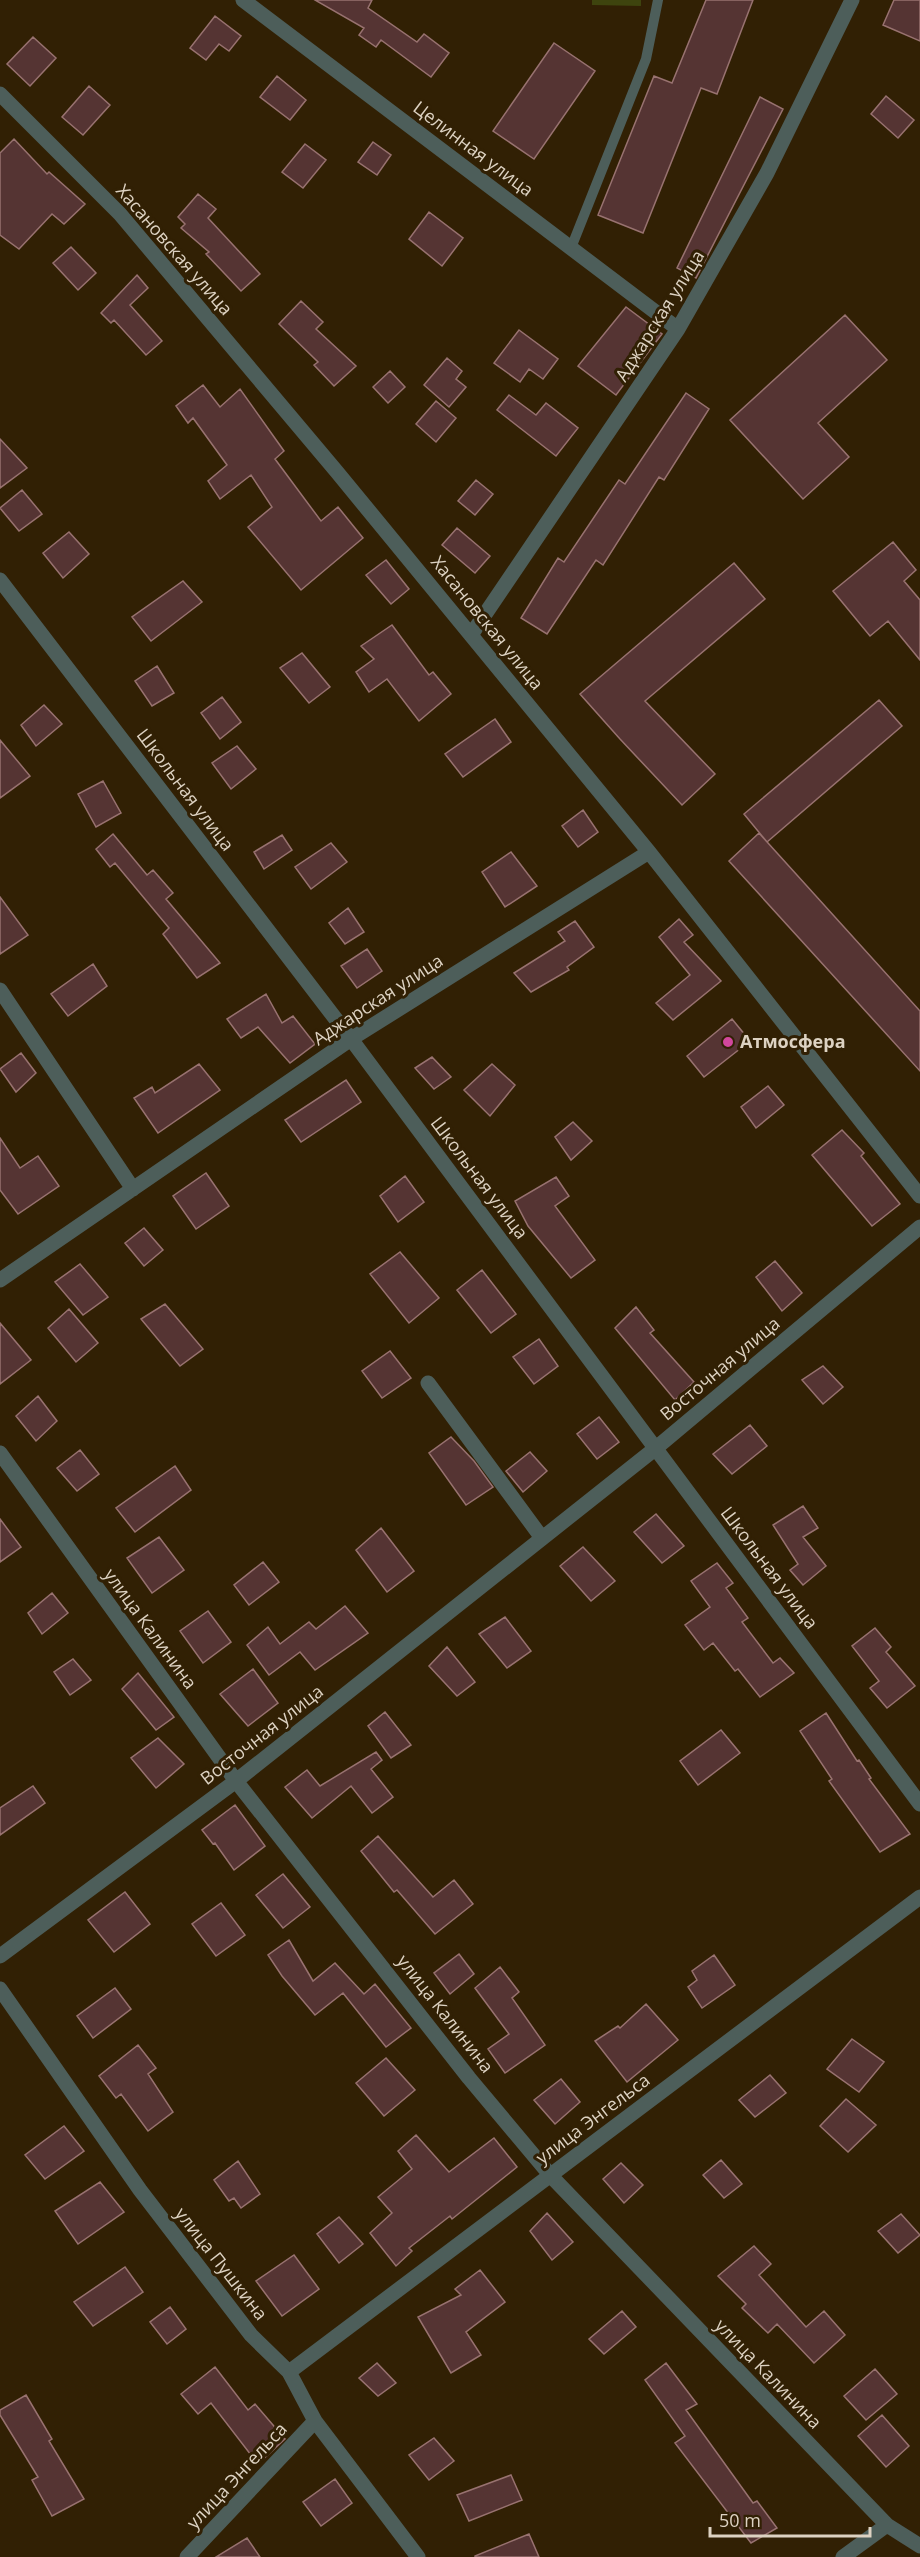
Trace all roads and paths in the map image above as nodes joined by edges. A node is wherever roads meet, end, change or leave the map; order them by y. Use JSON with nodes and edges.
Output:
{"nodes":[{"id":1,"x":243,"y":0,"type":"edge"},
{"id":2,"x":658,"y":0,"type":"edge"},
{"id":3,"x":852,"y":0,"type":"edge"},
{"id":4,"x":0,"y":94,"type":"edge"},
{"id":5,"x":571,"y":248,"type":"junction"},
{"id":6,"x":678,"y":329,"type":"junction"},
{"id":7,"x":0,"y":580,"type":"edge"},
{"id":8,"x":471,"y":635,"type":"junction"},
{"id":9,"x":649,"y":852,"type":"junction"},
{"id":10,"x":0,"y":990,"type":"edge"},
{"id":11,"x":351,"y":1039,"type":"junction"},
{"id":12,"x":133,"y":1189,"type":"junction"},
{"id":13,"x":920,"y":1196,"type":"edge"},
{"id":14,"x":920,"y":1227,"type":"edge"},
{"id":15,"x":0,"y":1280,"type":"edge"},
{"id":16,"x":428,"y":1383,"type":"dead end"},
{"id":17,"x":656,"y":1448,"type":"junction"},
{"id":18,"x":0,"y":1453,"type":"edge"},
{"id":19,"x":542,"y":1538,"type":"junction"},
{"id":20,"x":236,"y":1781,"type":"junction"},
{"id":21,"x":920,"y":1804,"type":"edge"},
{"id":22,"x":920,"y":1897,"type":"edge"},
{"id":23,"x":0,"y":1956,"type":"edge"},
{"id":24,"x":0,"y":1989,"type":"edge"},
{"id":25,"x":551,"y":2176,"type":"junction"},
{"id":26,"x":289,"y":2372,"type":"junction"},
{"id":27,"x":315,"y":2421,"type":"junction"},
{"id":28,"x":887,"y":2525,"type":"junction"},
{"id":29,"x":920,"y":2546,"type":"edge"},
{"id":30,"x":187,"y":2557,"type":"edge"},
{"id":31,"x":418,"y":2557,"type":"edge"},
{"id":32,"x":843,"y":2557,"type":"edge"}],
"edges":[{"from":1,"to":5,"type":"street","name":"Целинная улица"},
{"from":2,"to":5,"type":"lane"},
{"from":3,"to":6,"type":"street","name":"Аджарская улица"},
{"from":4,"to":8,"type":"street","name":"Хасановская улица"},
{"from":5,"to":6,"type":"street","name":"Целинная улица"},
{"from":6,"to":8,"type":"street","name":"Аджарская улица"},
{"from":7,"to":11,"type":"street","name":"Школьная улица"},
{"from":8,"to":9,"type":"street","name":"Хасановская улица"},
{"from":9,"to":11,"type":"street","name":"Аджарская улица"},
{"from":9,"to":13,"type":"street","name":"Хасановская улица"},
{"from":10,"to":12,"type":"street"},
{"from":11,"to":12,"type":"street","name":"Аджарская улица"},
{"from":11,"to":17,"type":"street","name":"Школьная улица"},
{"from":12,"to":15,"type":"street","name":"Аджарская улица"},
{"from":14,"to":17,"type":"street","name":"Восточная улица"},
{"from":16,"to":19,"type":"street"},
{"from":17,"to":19,"type":"street","name":"Восточная улица"},
{"from":17,"to":21,"type":"street","name":"Школьная улица"},
{"from":18,"to":20,"type":"street","name":"улица Калинина"},
{"from":19,"to":20,"type":"street","name":"Восточная улица"},
{"from":20,"to":23,"type":"street","name":"Восточная улица"},
{"from":20,"to":25,"type":"street","name":"улица Калинина"},
{"from":22,"to":25,"type":"street","name":"улица Энгельса"},
{"from":24,"to":26,"type":"street","name":"улица Пушкина"},
{"from":25,"to":26,"type":"street","name":"улица Энгельса"},
{"from":25,"to":28,"type":"street","name":"улица Калинина"},
{"from":26,"to":27,"type":"street","name":"улица Пушкина"},
{"from":27,"to":30,"type":"street","name":"улица Энгельса"},
{"from":27,"to":31,"type":"street","name":"улица Пушкина"},
{"from":28,"to":29,"type":"street","name":"улица Калинина"},
{"from":28,"to":32,"type":"street"}]}
